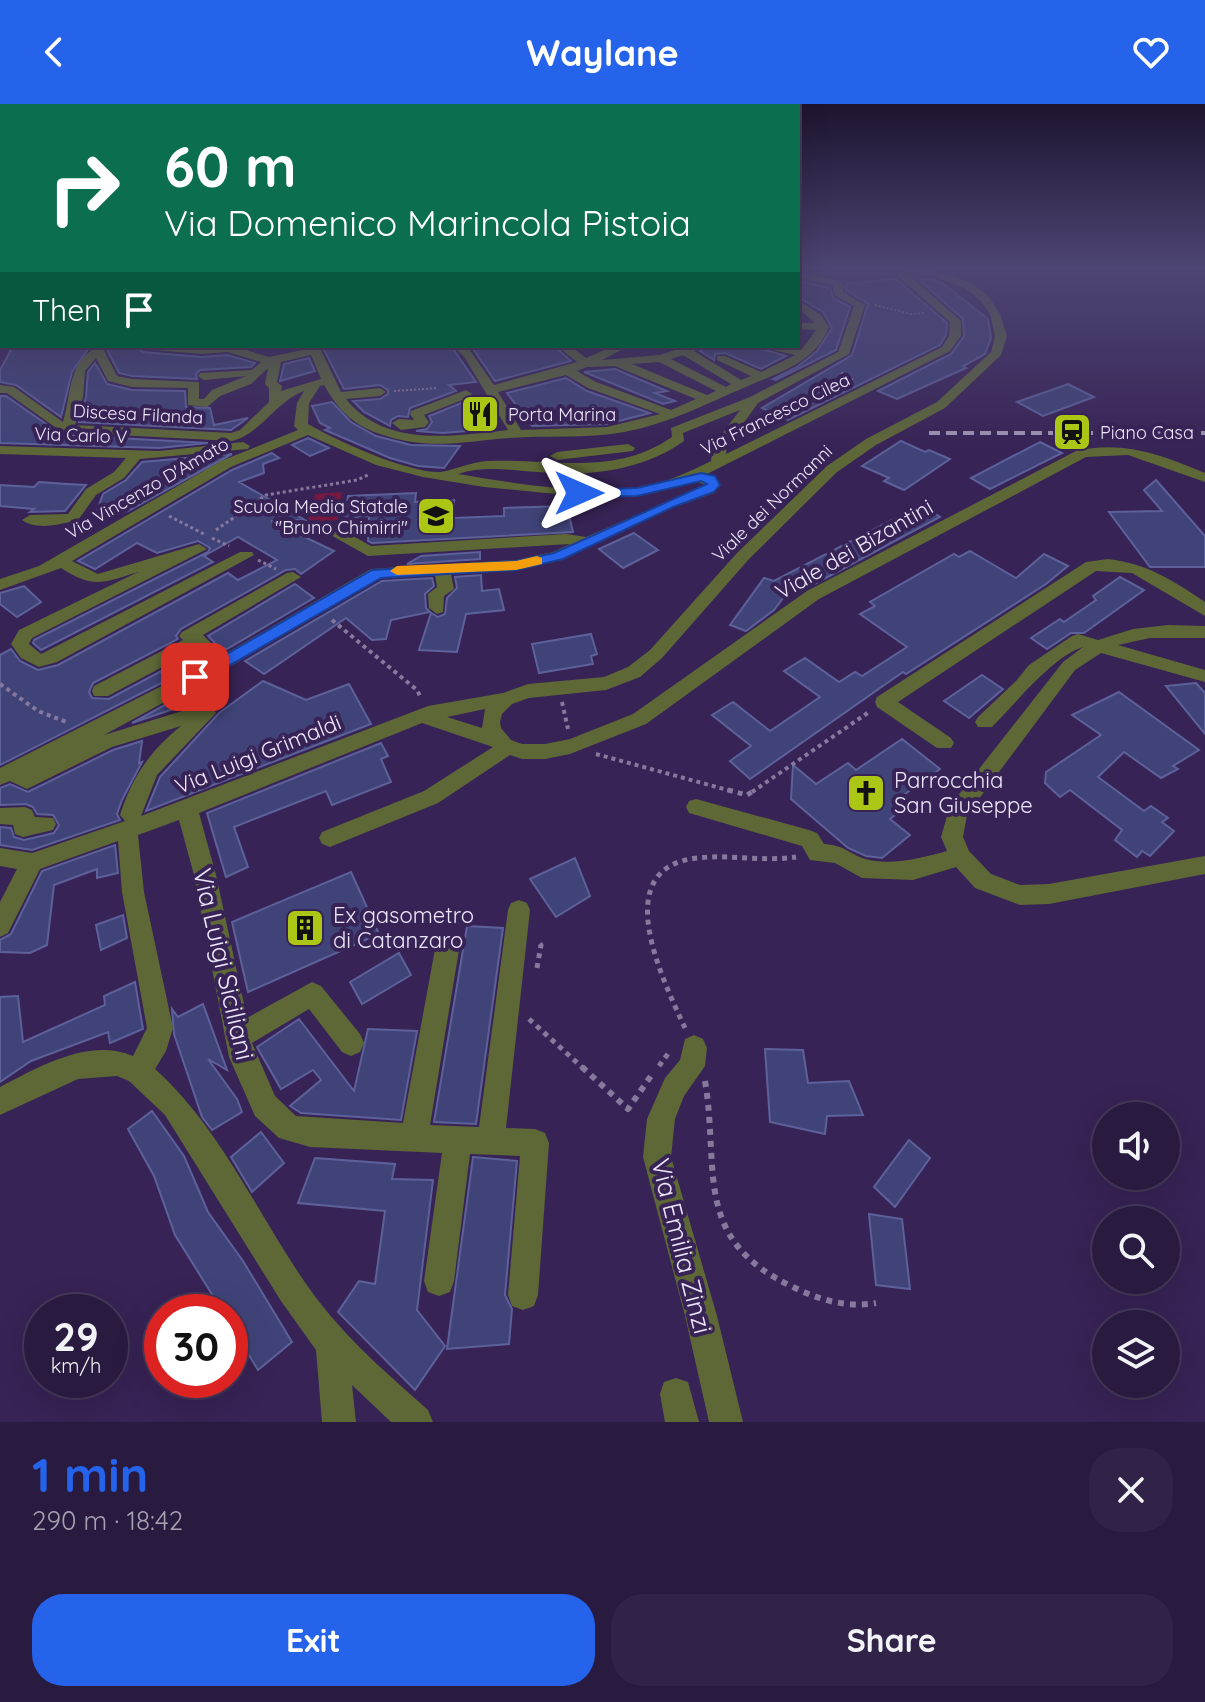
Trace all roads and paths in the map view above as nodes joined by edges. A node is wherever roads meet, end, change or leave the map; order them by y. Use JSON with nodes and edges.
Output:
{"nodes":[{"id":1,"x":819,"y":331,"type":"edge"},
{"id":2,"x":851,"y":331,"type":"edge"},
{"id":3,"x":955,"y":331,"type":"edge"},
{"id":4,"x":997,"y":331,"type":"edge"},
{"id":5,"x":196,"y":348,"type":"edge"},
{"id":6,"x":462,"y":348,"type":"edge"},
{"id":7,"x":566,"y":348,"type":"edge"},
{"id":8,"x":619,"y":348,"type":"edge"},
{"id":9,"x":695,"y":348,"type":"edge"},
{"id":10,"x":774,"y":348,"type":"edge"},
{"id":11,"x":97,"y":349,"type":"edge"},
{"id":12,"x":222,"y":349,"type":"edge"},
{"id":13,"x":314,"y":349,"type":"edge"},
{"id":14,"x":687,"y":352,"type":"junction"},
{"id":15,"x":718,"y":352,"type":"edge"},
{"id":16,"x":804,"y":353,"type":"junction"},
{"id":17,"x":841,"y":356,"type":"junction"},
{"id":18,"x":661,"y":358,"type":"junction"},
{"id":19,"x":276,"y":362,"type":"edge"},
{"id":20,"x":585,"y":363,"type":"junction"},
{"id":21,"x":618,"y":363,"type":"junction"},
{"id":22,"x":568,"y":371,"type":"junction"},
{"id":23,"x":255,"y":372,"type":"junction"},
{"id":24,"x":204,"y":376,"type":"junction"},
{"id":25,"x":761,"y":376,"type":"junction"},
{"id":26,"x":322,"y":382,"type":"junction"},
{"id":27,"x":193,"y":384,"type":"junction"},
{"id":28,"x":740,"y":385,"type":"junction"},
{"id":29,"x":452,"y":386,"type":"joint"},
{"id":30,"x":871,"y":387,"type":"junction"},
{"id":31,"x":0,"y":389,"type":"edge"},
{"id":32,"x":725,"y":391,"type":"junction"},
{"id":33,"x":380,"y":392,"type":"joint"},
{"id":34,"x":491,"y":393,"type":"junction"},
{"id":35,"x":466,"y":394,"type":"junction"},
{"id":36,"x":338,"y":396,"type":"junction"},
{"id":37,"x":706,"y":399,"type":"junction"},
{"id":38,"x":754,"y":400,"type":"junction"},
{"id":39,"x":276,"y":402,"type":"junction"},
{"id":40,"x":207,"y":403,"type":"junction"},
{"id":41,"x":671,"y":414,"type":"junction"},
{"id":42,"x":305,"y":428,"type":"junction"},
{"id":43,"x":67,"y":429,"type":"junction"},
{"id":44,"x":517,"y":434,"type":"junction"},
{"id":45,"x":185,"y":435,"type":"junction"},
{"id":46,"x":425,"y":438,"type":"junction"},
{"id":47,"x":0,"y":450,"type":"edge"},
{"id":48,"x":136,"y":455,"type":"junction"},
{"id":49,"x":718,"y":461,"type":"junction"},
{"id":50,"x":370,"y":474,"type":"dead end"},
{"id":51,"x":449,"y":474,"type":"junction"},
{"id":52,"x":1205,"y":478,"type":"edge"},
{"id":53,"x":687,"y":479,"type":"junction"},
{"id":54,"x":30,"y":520,"type":"dead end"},
{"id":55,"x":325,"y":526,"type":"dead end"},
{"id":56,"x":216,"y":530,"type":"dead end"},
{"id":57,"x":587,"y":542,"type":"junction"},
{"id":58,"x":246,"y":555,"type":"dead end"},
{"id":59,"x":61,"y":561,"type":"junction"},
{"id":60,"x":442,"y":569,"type":"junction"},
{"id":61,"x":293,"y":577,"type":"dead end"},
{"id":62,"x":0,"y":585,"type":"edge"},
{"id":63,"x":92,"y":602,"type":"junction"},
{"id":64,"x":325,"y":604,"type":"junction"},
{"id":65,"x":437,"y":608,"type":"dead end"},
{"id":66,"x":1205,"y":610,"type":"edge"},
{"id":67,"x":113,"y":624,"type":"junction"},
{"id":68,"x":1205,"y":632,"type":"edge"},
{"id":69,"x":188,"y":636,"type":"dead end"},
{"id":70,"x":1096,"y":647,"type":"junction"},
{"id":71,"x":221,"y":664,"type":"junction"},
{"id":72,"x":1205,"y":676,"type":"edge"},
{"id":73,"x":0,"y":684,"type":"edge"},
{"id":74,"x":101,"y":691,"type":"dead end"},
{"id":75,"x":561,"y":698,"type":"dead end"},
{"id":76,"x":505,"y":699,"type":"junction"},
{"id":77,"x":884,"y":702,"type":"junction"},
{"id":78,"x":423,"y":715,"type":"junction"},
{"id":79,"x":985,"y":722,"type":"dead end"},
{"id":80,"x":569,"y":731,"type":"dead end"},
{"id":81,"x":93,"y":732,"type":"junction"},
{"id":82,"x":944,"y":743,"type":"dead end"},
{"id":83,"x":504,"y":744,"type":"junction"},
{"id":84,"x":591,"y":753,"type":"dead end"},
{"id":85,"x":5,"y":774,"type":"edge"},
{"id":86,"x":696,"y":807,"type":"dead end"},
{"id":87,"x":187,"y":809,"type":"junction"},
{"id":88,"x":6,"y":812,"type":"edge"},
{"id":89,"x":45,"y":824,"type":"dead end"},
{"id":90,"x":330,"y":838,"type":"dead end"},
{"id":91,"x":818,"y":853,"type":"junction"},
{"id":92,"x":0,"y":857,"type":"edge"},
{"id":93,"x":960,"y":857,"type":"junction"},
{"id":94,"x":32,"y":862,"type":"junction"},
{"id":95,"x":1205,"y":865,"type":"edge"},
{"id":96,"x":519,"y":910,"type":"dead end"},
{"id":97,"x":0,"y":926,"type":"edge"},
{"id":98,"x":448,"y":944,"type":"dead end"},
{"id":99,"x":238,"y":1037,"type":"junction"},
{"id":100,"x":351,"y":1043,"type":"dead end"},
{"id":101,"x":694,"y":1048,"type":"joint"},
{"id":102,"x":138,"y":1072,"type":"junction"},
{"id":103,"x":0,"y":1102,"type":"edge"},
{"id":104,"x":414,"y":1139,"type":"junction"},
{"id":105,"x":458,"y":1140,"type":"junction"},
{"id":106,"x":491,"y":1142,"type":"junction"},
{"id":107,"x":439,"y":1281,"type":"dead end"},
{"id":108,"x":523,"y":1295,"type":"dead end"},
{"id":109,"x":332,"y":1345,"type":"junction"},
{"id":110,"x":339,"y":1422,"type":"edge"},
{"id":111,"x":416,"y":1422,"type":"edge"},
{"id":112,"x":726,"y":1422,"type":"edge"}],
"edges":[{"from":1,"to":16,"type":"street"},
{"from":2,"to":17,"type":"street"},
{"from":3,"to":30,"type":"street","name":"Via Francesco Cilea"},
{"from":4,"to":76,"type":"street","name":"Viale dei Normanni"},
{"from":5,"to":12,"type":"street"},
{"from":6,"to":34,"type":"street"},
{"from":7,"to":20,"type":"street"},
{"from":8,"to":20,"type":"street"},
{"from":9,"to":14,"type":"street"},
{"from":10,"to":16,"type":"street"},
{"from":11,"to":27,"type":"street"},
{"from":11,"to":43,"type":"street"},
{"from":12,"to":19,"type":"street"},
{"from":12,"to":24,"type":"street"},
{"from":13,"to":19,"type":"street"},
{"from":13,"to":26,"type":"street"},
{"from":14,"to":18,"type":"street"},
{"from":14,"to":28,"type":"street"},
{"from":15,"to":25,"type":"street"},
{"from":16,"to":25,"type":"street"},
{"from":17,"to":30,"type":"path"},
{"from":17,"to":38,"type":"street"},
{"from":18,"to":21,"type":"street"},
{"from":18,"to":32,"type":"street"},
{"from":19,"to":23,"type":"street"},
{"from":19,"to":39,"type":"street"},
{"from":20,"to":21,"type":"street"},
{"from":20,"to":22,"type":"street"},
{"from":21,"to":37,"type":"street"},
{"from":22,"to":34,"type":"street"},
{"from":22,"to":41,"type":"street"},
{"from":23,"to":24,"type":"street"},
{"from":23,"to":40,"type":"street"},
{"from":24,"to":27,"type":"street"},
{"from":25,"to":28,"type":"street"},
{"from":26,"to":36,"type":"street"},
{"from":26,"to":39,"type":"street","name":"Discesa Filanda"},
{"from":26,"to":42,"type":"street"},
{"from":27,"to":40,"type":"street"},
{"from":28,"to":32,"type":"street"},
{"from":29,"to":33,"type":"path"},
{"from":29,"to":35,"type":"street"},
{"from":30,"to":49,"type":"street","name":"Via Francesco Cilea"},
{"from":31,"to":43,"type":"street","name":"Discesa Filanda"},
{"from":32,"to":37,"type":"street"},
{"from":33,"to":36,"type":"street"},
{"from":34,"to":35,"type":"street"},
{"from":34,"to":44,"type":"street"},
{"from":35,"to":46,"type":"street"},
{"from":36,"to":46,"type":"street"},
{"from":37,"to":41,"type":"street"},
{"from":38,"to":49,"type":"street"},
{"from":38,"to":51,"type":"street"},
{"from":39,"to":45,"type":"street","name":"Discesa Filanda"},
{"from":40,"to":45,"type":"street"},
{"from":41,"to":44,"type":"street"},
{"from":42,"to":48,"type":"street","name":"Via Carlo V"},
{"from":42,"to":51,"type":"street","name":"Via Francesco Cilea"},
{"from":42,"to":59,"type":"street","name":"Via Vincenzo D'Amato"},
{"from":43,"to":45,"type":"street","name":"Discesa Filanda"},
{"from":44,"to":46,"type":"street"},
{"from":47,"to":48,"type":"street","name":"Via Carlo V"},
{"from":48,"to":54,"type":"street"},
{"from":49,"to":53,"type":"street","name":"Via Francesco Cilea"},
{"from":50,"to":56,"type":"path"},
{"from":51,"to":53,"type":"street","name":"Via Francesco Cilea"},
{"from":52,"to":83,"type":"street","name":"Viale dei Bizantini"},
{"from":53,"to":57,"type":"street"},
{"from":55,"to":57,"type":"street"},
{"from":57,"to":60,"type":"street"},
{"from":58,"to":67,"type":"street"},
{"from":59,"to":62,"type":"street","name":"Via Vincenzo D'Amato"},
{"from":59,"to":63,"type":"street"},
{"from":60,"to":64,"type":"street"},
{"from":60,"to":65,"type":"street"},
{"from":61,"to":69,"type":"street"},
{"from":63,"to":67,"type":"street"},
{"from":63,"to":67,"type":"street"},
{"from":64,"to":71,"type":"street"},
{"from":64,"to":78,"type":"path"},
{"from":66,"to":77,"type":"street"},
{"from":68,"to":70,"type":"street"},
{"from":70,"to":72,"type":"street"},
{"from":70,"to":79,"type":"street"},
{"from":70,"to":93,"type":"street"},
{"from":71,"to":74,"type":"street"},
{"from":71,"to":81,"type":"street"},
{"from":73,"to":81,"type":"path"},
{"from":75,"to":80,"type":"path"},
{"from":76,"to":78,"type":"street","name":"Via Luigi Grimaldi"},
{"from":76,"to":83,"type":"street"},
{"from":77,"to":82,"type":"street"},
{"from":77,"to":84,"type":"path"},
{"from":78,"to":83,"type":"street","name":"Viale dei Bizantini"},
{"from":78,"to":87,"type":"street","name":"Via Luigi Grimaldi"},
{"from":81,"to":85,"type":"street"},
{"from":83,"to":90,"type":"street"},
{"from":85,"to":102,"type":"street"},
{"from":86,"to":91,"type":"street"},
{"from":87,"to":94,"type":"street","name":"Via Luigi Grimaldi"},
{"from":87,"to":99,"type":"street","name":"Via Luigi Siciliani"},
{"from":88,"to":89,"type":"street"},
{"from":91,"to":93,"type":"street"},
{"from":91,"to":101,"type":"path"},
{"from":92,"to":94,"type":"street"},
{"from":93,"to":95,"type":"street"},
{"from":94,"to":97,"type":"street"},
{"from":96,"to":106,"type":"street"},
{"from":98,"to":104,"type":"street"},
{"from":99,"to":100,"type":"street"},
{"from":99,"to":104,"type":"street","name":"Via Luigi Siciliani"},
{"from":101,"to":112,"type":"street","name":"Via Emilia Zinzi"},
{"from":102,"to":103,"type":"street"},
{"from":102,"to":109,"type":"street"},
{"from":104,"to":105,"type":"street","name":"Via Luigi Siciliani"},
{"from":105,"to":106,"type":"street","name":"Via Luigi Siciliani"},
{"from":105,"to":107,"type":"street"},
{"from":106,"to":108,"type":"street","name":"Via Luigi Siciliani"},
{"from":109,"to":110,"type":"street"},
{"from":109,"to":111,"type":"street"}]}
